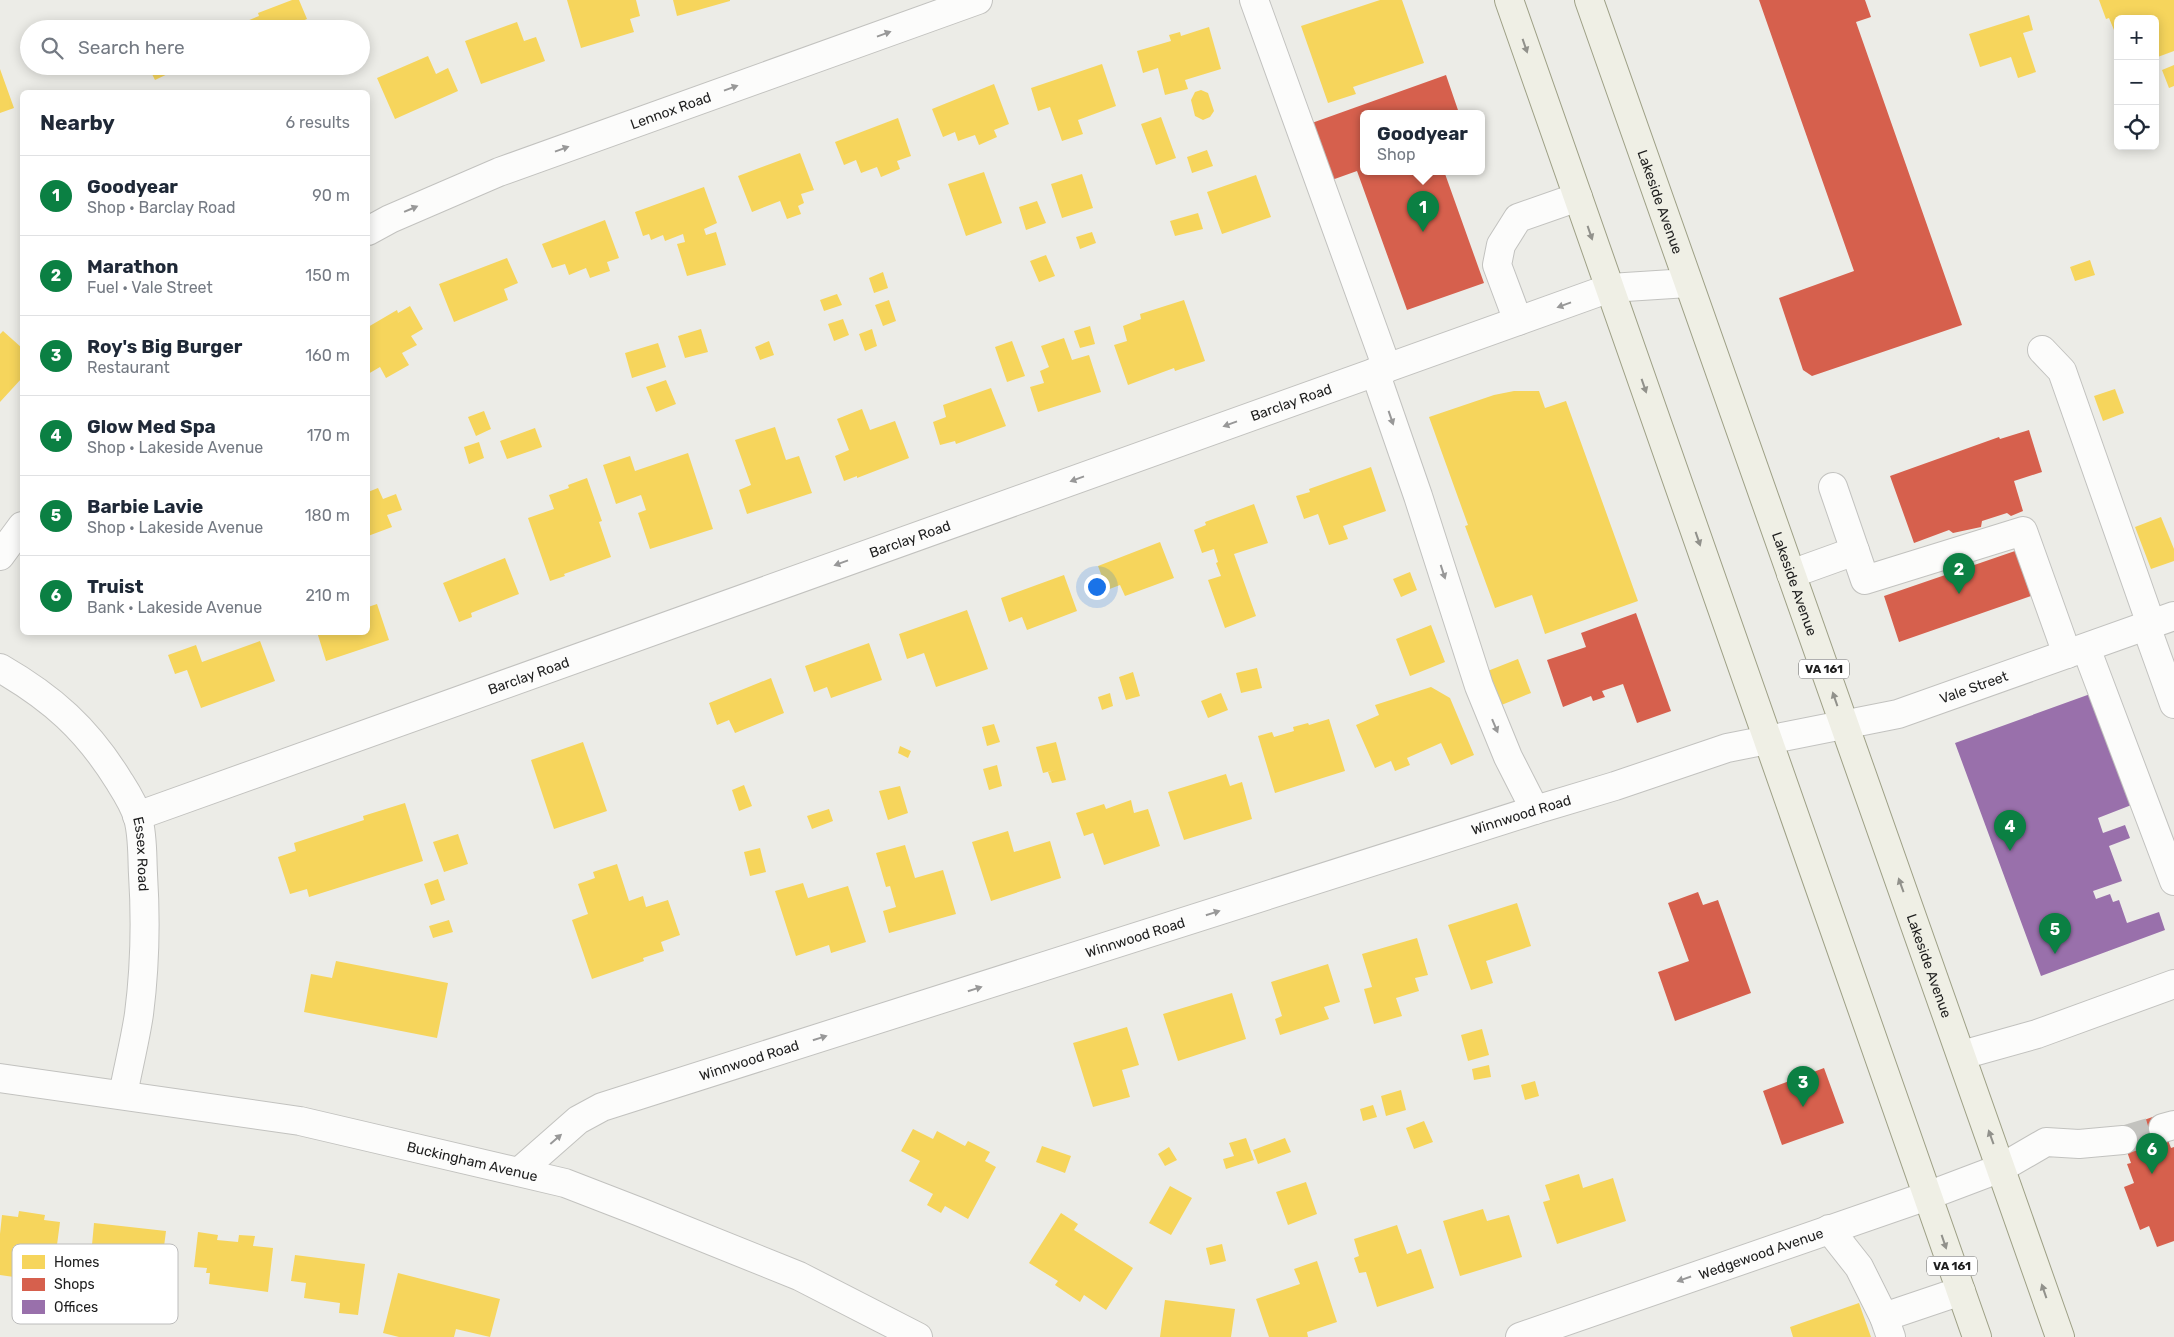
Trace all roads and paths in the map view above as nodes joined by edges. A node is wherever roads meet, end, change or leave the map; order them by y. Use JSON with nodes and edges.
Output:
{"nodes":[{"id":1,"x":978,"y":0,"type":"edge"},
{"id":2,"x":1254,"y":0,"type":"edge"},
{"id":3,"x":1509,"y":0,"type":"edge"},
{"id":4,"x":1589,"y":0,"type":"edge"},
{"id":5,"x":1578,"y":197,"type":"junction"},
{"id":6,"x":370,"y":230,"type":"edge"},
{"id":7,"x":1688,"y":283,"type":"junction"},
{"id":8,"x":1610,"y":288,"type":"junction"},
{"id":9,"x":1518,"y":321,"type":"junction"},
{"id":10,"x":2042,"y":350,"type":"dead end"},
{"id":11,"x":1381,"y":370,"type":"junction"},
{"id":12,"x":1833,"y":487,"type":"dead end"},
{"id":13,"x":20,"y":529,"type":"edge"},
{"id":14,"x":1855,"y":551,"type":"junction"},
{"id":15,"x":0,"y":556,"type":"edge"},
{"id":16,"x":1791,"y":574,"type":"junction"},
{"id":17,"x":2157,"y":622,"type":"edge"},
{"id":18,"x":2077,"y":651,"type":"junction"},
{"id":19,"x":0,"y":668,"type":"edge"},
{"id":20,"x":2174,"y":704,"type":"edge"},
{"id":21,"x":1844,"y":726,"type":"junction"},
{"id":22,"x":1768,"y":741,"type":"junction"},
{"id":23,"x":1534,"y":810,"type":"junction"},
{"id":24,"x":138,"y":816,"type":"junction"},
{"id":25,"x":2174,"y":881,"type":"edge"},
{"id":26,"x":2174,"y":984,"type":"edge"},
{"id":27,"x":1962,"y":1055,"type":"junction"},
{"id":28,"x":0,"y":1078,"type":"edge"},
{"id":29,"x":123,"y":1095,"type":"junction"},
{"id":30,"x":2123,"y":1140,"type":"tunnel mouth"},
{"id":31,"x":2001,"y":1168,"type":"junction"},
{"id":32,"x":520,"y":1172,"type":"junction"},
{"id":33,"x":1928,"y":1196,"type":"junction"},
{"id":34,"x":1829,"y":1229,"type":"junction"},
{"id":35,"x":1961,"y":1291,"type":"junction"},
{"id":36,"x":1888,"y":1327,"type":"edge"},
{"id":37,"x":918,"y":1337,"type":"edge"},
{"id":38,"x":1520,"y":1337,"type":"edge"},
{"id":39,"x":1977,"y":1337,"type":"edge"},
{"id":40,"x":2060,"y":1337,"type":"edge"}],
"edges":[{"from":6,"to":1,"type":"street","name":"Lennox Road","one_way":true},
{"from":2,"to":11,"type":"street"},
{"from":3,"to":5,"type":"main road","number":"VA 161","one_way":true},
{"from":4,"to":7,"type":"main road","name":"Lakeside Avenue","number":"VA 161"},
{"from":5,"to":8,"type":"main road","number":"VA 161","one_way":true},
{"from":5,"to":9,"type":"street"},
{"from":7,"to":8,"type":"street","name":"Barclay Road"},
{"from":7,"to":16,"type":"main road","name":"Lakeside Avenue","number":"VA 161"},
{"from":8,"to":9,"type":"street","name":"Barclay Road","one_way":true},
{"from":8,"to":22,"type":"main road","number":"VA 161","one_way":true},
{"from":9,"to":11,"type":"street","name":"Barclay Road"},
{"from":10,"to":17,"type":"street"},
{"from":11,"to":23,"type":"street","one_way":true},
{"from":11,"to":24,"type":"street","name":"Barclay Road","one_way":true},
{"from":12,"to":14,"type":"street"},
{"from":13,"to":15,"type":"street"},
{"from":14,"to":16,"type":"street"},
{"from":14,"to":18,"type":"street"},
{"from":21,"to":16,"type":"main road","name":"Lakeside Avenue","number":"VA 161","one_way":true},
{"from":17,"to":18,"type":"street","name":"Vale Street"},
{"from":17,"to":20,"type":"street"},
{"from":18,"to":21,"type":"street","name":"Vale Street"},
{"from":18,"to":25,"type":"street"},
{"from":19,"to":24,"type":"street","name":"Essex Road"},
{"from":21,"to":22,"type":"street","name":"Vale Street"},
{"from":27,"to":21,"type":"main road","name":"Lakeside Avenue","number":"VA 161","one_way":true},
{"from":22,"to":23,"type":"street","name":"Winnwood Road"},
{"from":22,"to":33,"type":"main road","number":"VA 161"},
{"from":32,"to":23,"type":"street","name":"Winnwood Road","one_way":true},
{"from":24,"to":29,"type":"street","name":"Essex Road"},
{"from":26,"to":27,"type":"street"},
{"from":31,"to":27,"type":"main road","name":"Lakeside Avenue","number":"VA 161","one_way":true},
{"from":28,"to":29,"type":"street","name":"Buckingham Avenue"},
{"from":29,"to":32,"type":"street","name":"Buckingham Avenue"},
{"from":30,"to":31,"type":"street","name":"Wedgewood Avenue"},
{"from":31,"to":33,"type":"street","name":"Wedgewood Avenue"},
{"from":40,"to":31,"type":"main road","name":"Lakeside Avenue","number":"VA 161","one_way":true},
{"from":32,"to":37,"type":"street","name":"Buckingham Avenue"},
{"from":33,"to":34,"type":"street","name":"Wedgewood Avenue"},
{"from":33,"to":35,"type":"main road","number":"VA 161","one_way":true},
{"from":34,"to":36,"type":"street"},
{"from":34,"to":38,"type":"street","name":"Wedgewood Avenue","one_way":true},
{"from":35,"to":36,"type":"street"},
{"from":35,"to":39,"type":"main road","number":"VA 161"}]}
